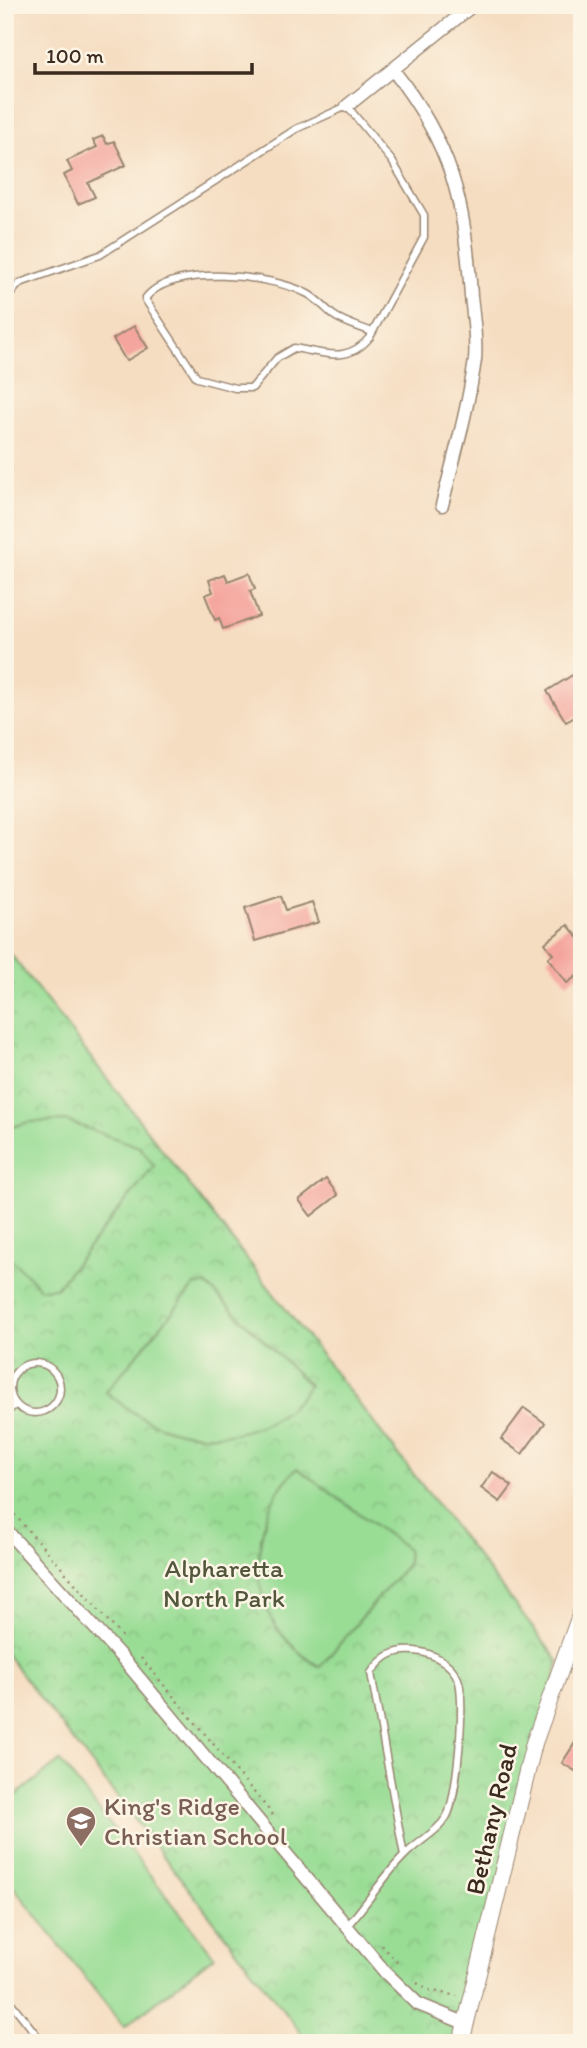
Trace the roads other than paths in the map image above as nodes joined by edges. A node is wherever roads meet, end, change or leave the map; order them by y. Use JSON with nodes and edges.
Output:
{"nodes":[{"id":1,"x":474,"y":5,"type":"edge"},
{"id":2,"x":393,"y":70,"type":"junction"},
{"id":3,"x":347,"y":106,"type":"junction"},
{"id":4,"x":5,"y":300,"type":"edge"},
{"id":5,"x":372,"y":332,"type":"junction"},
{"id":6,"x":442,"y":505,"type":"dead end"},
{"id":7,"x":16,"y":1404,"type":"junction"},
{"id":8,"x":5,"y":1414,"type":"edge"},
{"id":9,"x":5,"y":1528,"type":"edge"},
{"id":10,"x":582,"y":1610,"type":"edge"},
{"id":11,"x":404,"y":1856,"type":"junction"},
{"id":12,"x":347,"y":1926,"type":"junction"},
{"id":13,"x":5,"y":1994,"type":"edge"},
{"id":14,"x":467,"y":2024,"type":"junction"},
{"id":15,"x":43,"y":2043,"type":"edge"},
{"id":16,"x":461,"y":2043,"type":"edge"}],
"edges":[{"from":1,"to":2,"type":"street"},
{"from":2,"to":3,"type":"street"},
{"from":2,"to":6,"type":"street"},
{"from":3,"to":4,"type":"lane"},
{"from":3,"to":5,"type":"lane"},
{"from":5,"to":5,"type":"lane"},
{"from":7,"to":7,"type":"lane"},
{"from":7,"to":8,"type":"lane"},
{"from":9,"to":12,"type":"street"},
{"from":10,"to":14,"type":"street","name":"Bethany Road"},
{"from":11,"to":11,"type":"lane"},
{"from":11,"to":12,"type":"lane"},
{"from":12,"to":14,"type":"street"},
{"from":13,"to":15,"type":"lane"},
{"from":14,"to":16,"type":"street","name":"Bethany Road"}]}
